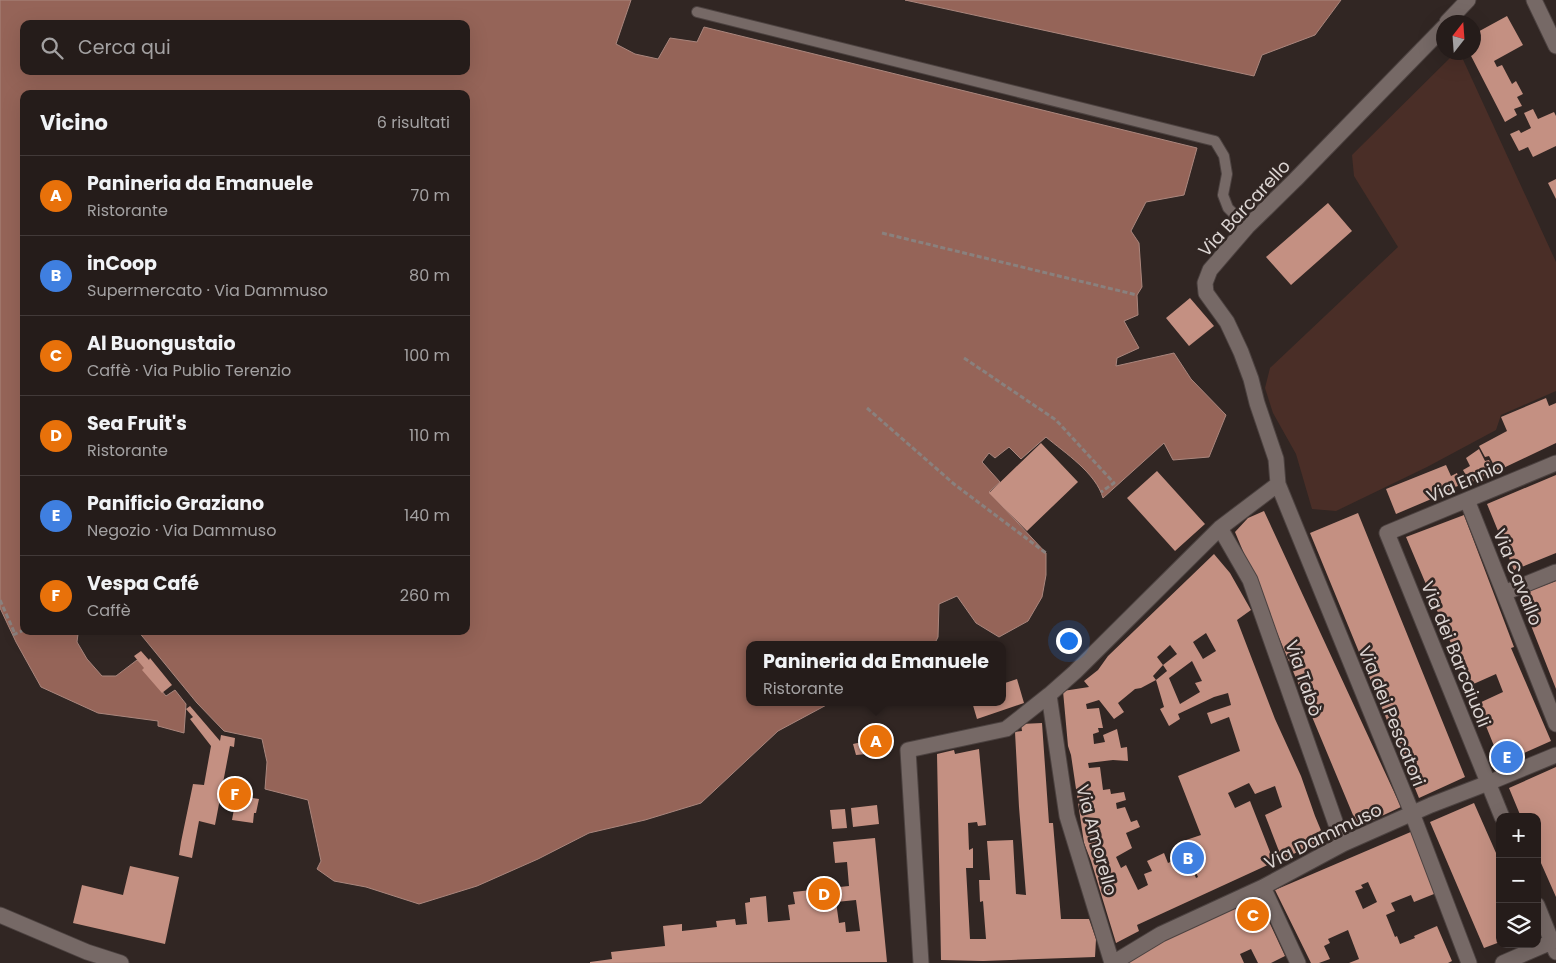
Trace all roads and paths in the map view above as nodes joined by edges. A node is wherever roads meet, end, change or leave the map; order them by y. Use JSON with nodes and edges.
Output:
{"nodes":[{"id":1,"x":1468,"y":0,"type":"edge"},
{"id":2,"x":1534,"y":0,"type":"edge"},
{"id":3,"x":697,"y":12,"type":"dead end"},
{"id":4,"x":1454,"y":15,"type":"edge"},
{"id":5,"x":1436,"y":34,"type":"edge"},
{"id":6,"x":1556,"y":46,"type":"edge"},
{"id":7,"x":1247,"y":227,"type":"junction"},
{"id":8,"x":882,"y":233,"type":"dead end"},
{"id":9,"x":1137,"y":295,"type":"dead end"},
{"id":10,"x":964,"y":358,"type":"dead end"},
{"id":11,"x":867,"y":408,"type":"dead end"},
{"id":12,"x":1556,"y":463,"type":"edge"},
{"id":13,"x":1278,"y":484,"type":"junction"},
{"id":14,"x":1101,"y":492,"type":"dead end"},
{"id":15,"x":1468,"y":500,"type":"junction"},
{"id":16,"x":1220,"y":528,"type":"junction"},
{"id":17,"x":1387,"y":533,"type":"joint"},
{"id":18,"x":1046,"y":553,"type":"dead end"},
{"id":19,"x":1556,"y":572,"type":"edge"},
{"id":20,"x":1504,"y":593,"type":"junction"},
{"id":21,"x":0,"y":600,"type":"edge"},
{"id":22,"x":20,"y":632,"type":"edge"},
{"id":23,"x":1048,"y":696,"type":"junction"},
{"id":24,"x":1556,"y":724,"type":"edge"},
{"id":25,"x":1556,"y":755,"type":"edge"},
{"id":26,"x":1488,"y":783,"type":"junction"},
{"id":27,"x":1412,"y":813,"type":"junction"},
{"id":28,"x":1500,"y":813,"type":"edge"},
{"id":29,"x":1343,"y":844,"type":"junction"},
{"id":30,"x":1263,"y":887,"type":"junction"},
{"id":31,"x":0,"y":914,"type":"edge"},
{"id":32,"x":1541,"y":914,"type":"edge"},
{"id":33,"x":1555,"y":944,"type":"edge"},
{"id":34,"x":121,"y":963,"type":"edge"},
{"id":35,"x":921,"y":963,"type":"edge"},
{"id":36,"x":1113,"y":963,"type":"edge"},
{"id":37,"x":1298,"y":963,"type":"edge"},
{"id":38,"x":1469,"y":963,"type":"edge"},
{"id":39,"x":1503,"y":963,"type":"edge"}],
"edges":[{"from":1,"to":4,"type":"street"},
{"from":2,"to":6,"type":"street"},
{"from":3,"to":7,"type":"lane"},
{"from":5,"to":7,"type":"street","name":"Via Barcarello"},
{"from":7,"to":13,"type":"street","name":"Via Barcarello"},
{"from":8,"to":9,"type":"path"},
{"from":10,"to":14,"type":"path"},
{"from":11,"to":18,"type":"path"},
{"from":12,"to":15,"type":"street","name":"Via Ennio"},
{"from":13,"to":16,"type":"street"},
{"from":13,"to":27,"type":"street","name":"Via dei Pescatori"},
{"from":15,"to":17,"type":"street","name":"Via Ennio"},
{"from":15,"to":20,"type":"street","name":"Via Cavallo"},
{"from":16,"to":23,"type":"street"},
{"from":16,"to":29,"type":"street","name":"Via Tabò"},
{"from":17,"to":26,"type":"street","name":"Via dei Barcaiuoli"},
{"from":19,"to":20,"type":"street"},
{"from":20,"to":24,"type":"street","name":"Via Cavallo"},
{"from":21,"to":22,"type":"path"},
{"from":23,"to":35,"type":"street"},
{"from":23,"to":36,"type":"street","name":"Via Amorello"},
{"from":25,"to":26,"type":"street","name":"Via Dammuso"},
{"from":26,"to":27,"type":"street","name":"Via Dammuso"},
{"from":26,"to":28,"type":"street","name":"Via dei Barcaiuoli"},
{"from":27,"to":29,"type":"street","name":"Via Dammuso"},
{"from":27,"to":38,"type":"street","name":"Via dei Pescatori"},
{"from":29,"to":30,"type":"street","name":"Via Dammuso"},
{"from":30,"to":36,"type":"street","name":"Via Dammuso"},
{"from":30,"to":37,"type":"street"},
{"from":31,"to":34,"type":"street"},
{"from":32,"to":33,"type":"street"},
{"from":33,"to":39,"type":"street"}]}
